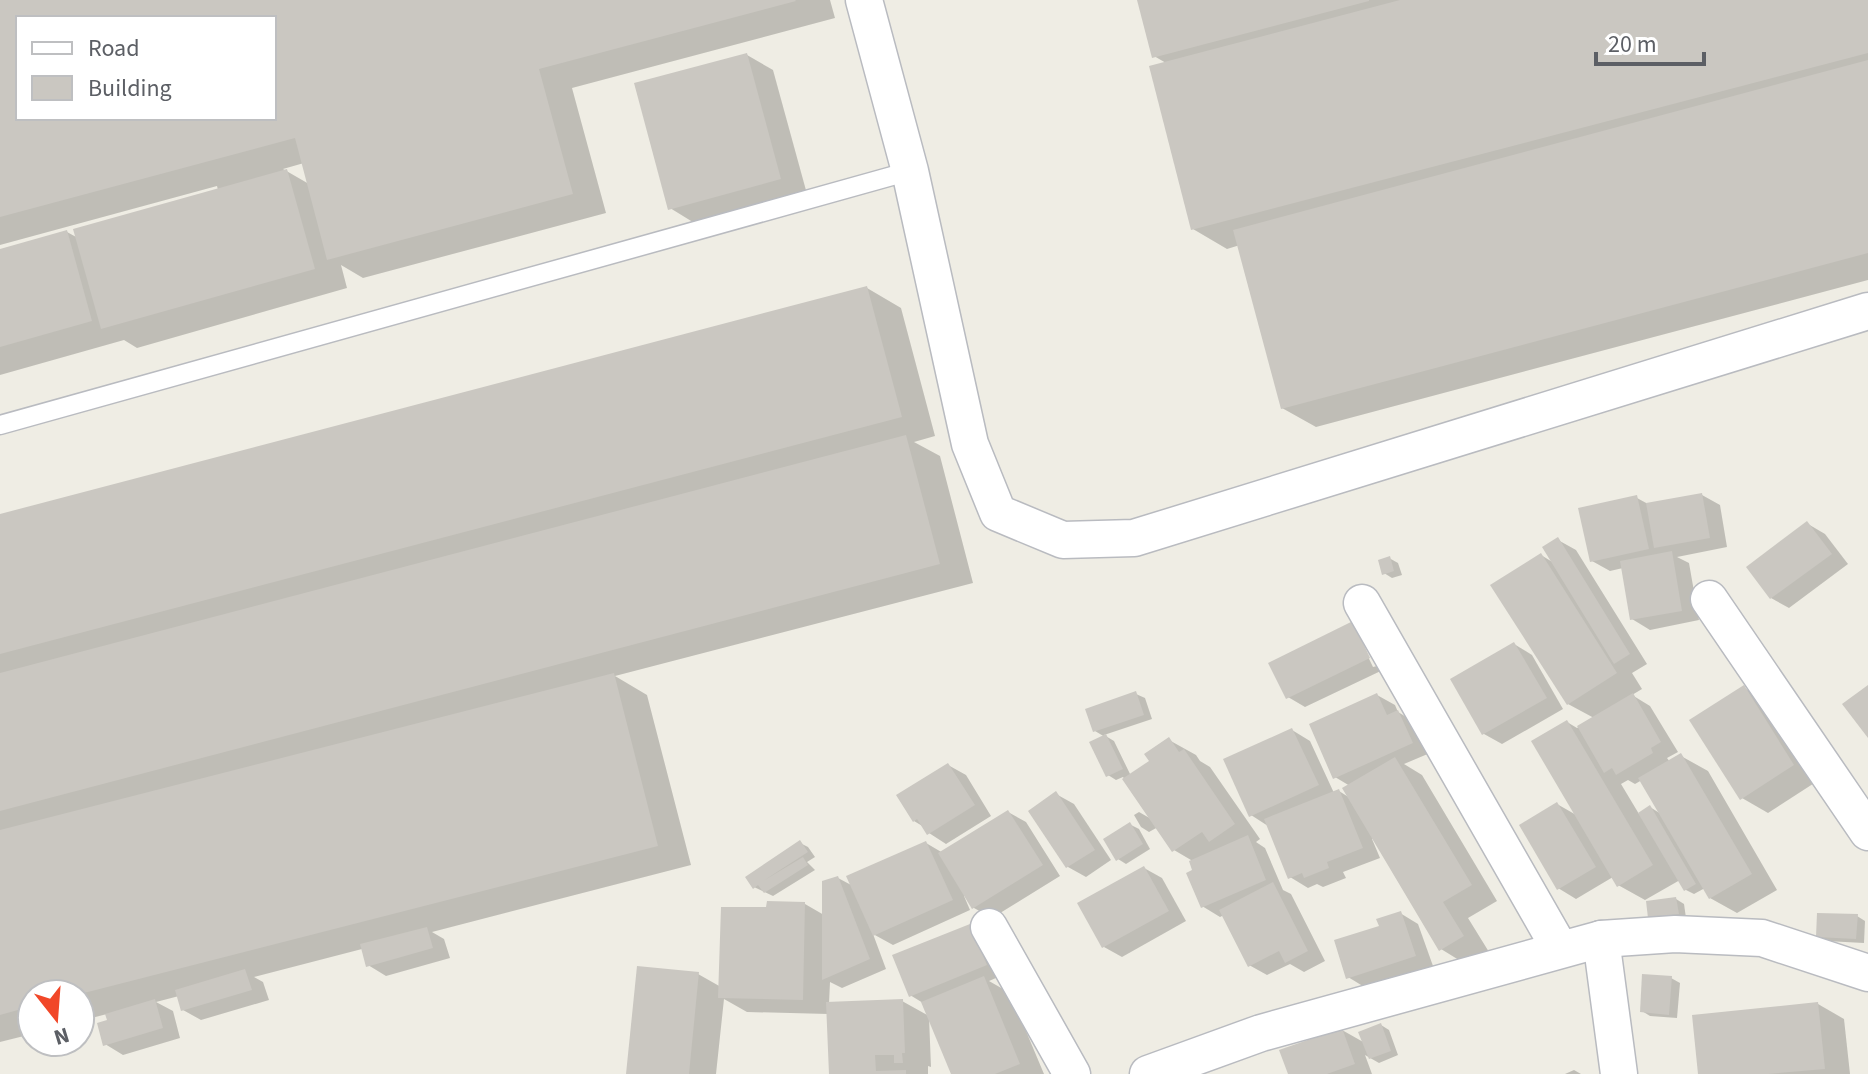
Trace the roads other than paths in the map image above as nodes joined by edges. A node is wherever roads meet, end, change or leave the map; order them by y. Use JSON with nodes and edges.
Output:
{"nodes":[{"id":1,"x":864,"y":0,"type":"edge"},
{"id":2,"x":910,"y":171,"type":"junction"},
{"id":3,"x":1868,"y":311,"type":"edge"},
{"id":4,"x":0,"y":425,"type":"edge"},
{"id":5,"x":1709,"y":599,"type":"dead end"},
{"id":6,"x":1362,"y":603,"type":"dead end"},
{"id":7,"x":1868,"y":832,"type":"edge"},
{"id":8,"x":989,"y":927,"type":"dead end"},
{"id":9,"x":1601,"y":939,"type":"junction"},
{"id":10,"x":1560,"y":949,"type":"junction"},
{"id":11,"x":1868,"y":973,"type":"edge"},
{"id":12,"x":1072,"y":1074,"type":"edge"},
{"id":13,"x":1148,"y":1074,"type":"edge"},
{"id":14,"x":1619,"y":1074,"type":"edge"}],
"edges":[{"from":1,"to":2,"type":"street"},
{"from":2,"to":3,"type":"street"},
{"from":2,"to":4,"type":"lane"},
{"from":5,"to":7,"type":"street"},
{"from":6,"to":10,"type":"street"},
{"from":8,"to":12,"type":"street"},
{"from":9,"to":10,"type":"street"},
{"from":9,"to":11,"type":"street"},
{"from":9,"to":14,"type":"street"},
{"from":10,"to":13,"type":"street"}]}
